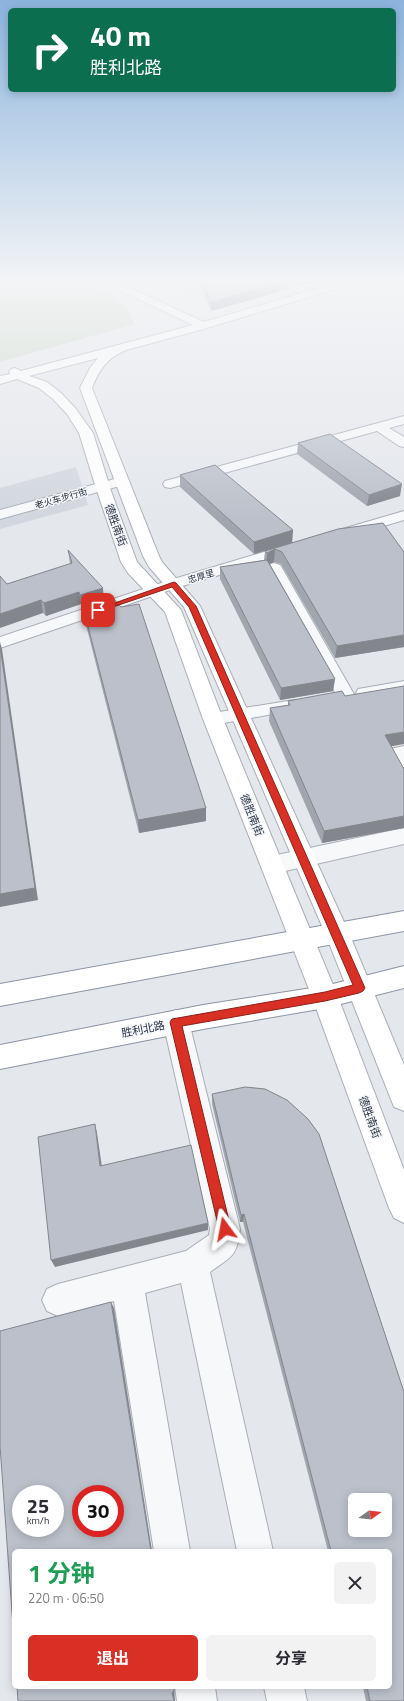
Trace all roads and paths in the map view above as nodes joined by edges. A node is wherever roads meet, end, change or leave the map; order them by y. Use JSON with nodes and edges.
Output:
{"nodes":[{"id":1,"x":59,"y":360,"type":"edge"},
{"id":2,"x":71,"y":360,"type":"edge"},
{"id":3,"x":80,"y":360,"type":"edge"},
{"id":4,"x":101,"y":360,"type":"edge"},
{"id":5,"x":74,"y":373,"type":"dead end"},
{"id":6,"x":9,"y":376,"type":"edge"},
{"id":7,"x":72,"y":392,"type":"dead end"},
{"id":8,"x":404,"y":420,"type":"edge"},
{"id":9,"x":379,"y":427,"type":"junction"},
{"id":10,"x":86,"y":433,"type":"junction"},
{"id":11,"x":404,"y":443,"type":"edge"},
{"id":12,"x":122,"y":481,"type":"junction"},
{"id":13,"x":170,"y":484,"type":"dead end"},
{"id":14,"x":102,"y":486,"type":"junction"},
{"id":15,"x":0,"y":515,"type":"edge"},
{"id":16,"x":404,"y":515,"type":"edge"},
{"id":17,"x":330,"y":537,"type":"edge"},
{"id":18,"x":307,"y":544,"type":"edge"},
{"id":19,"x":274,"y":568,"type":"edge"},
{"id":20,"x":174,"y":584,"type":"junction"},
{"id":21,"x":155,"y":590,"type":"junction"},
{"id":22,"x":0,"y":643,"type":"edge"},
{"id":23,"x":404,"y":686,"type":"edge"},
{"id":24,"x":338,"y":697,"type":"joint"},
{"id":25,"x":308,"y":703,"type":"edge"},
{"id":26,"x":239,"y":715,"type":"junction"},
{"id":27,"x":213,"y":719,"type":"junction"},
{"id":28,"x":404,"y":753,"type":"edge"},
{"id":29,"x":404,"y":766,"type":"edge"},
{"id":30,"x":404,"y":836,"type":"edge"},
{"id":31,"x":303,"y":858,"type":"junction"},
{"id":32,"x":272,"y":865,"type":"junction"},
{"id":33,"x":404,"y":921,"type":"edge"},
{"id":34,"x":336,"y":933,"type":"junction"},
{"id":35,"x":302,"y":940,"type":"junction"},
{"id":36,"x":404,"y":977,"type":"edge"},
{"id":37,"x":359,"y":988,"type":"junction"},
{"id":38,"x":0,"y":995,"type":"edge"},
{"id":39,"x":325,"y":997,"type":"junction"},
{"id":40,"x":176,"y":1022,"type":"junction"},
{"id":41,"x":0,"y":1057,"type":"edge"},
{"id":42,"x":404,"y":1098,"type":"edge"},
{"id":43,"x":404,"y":1208,"type":"edge"},
{"id":44,"x":193,"y":1265,"type":"junction"},
{"id":45,"x":127,"y":1282,"type":"junction"},
{"id":46,"x":58,"y":1300,"type":"dead end"},
{"id":47,"x":172,"y":1549,"type":"edge"},
{"id":48,"x":255,"y":1549,"type":"edge"},
{"id":49,"x":195,"y":1689,"type":"edge"},
{"id":50,"x":284,"y":1689,"type":"edge"},
{"id":51,"x":197,"y":1701,"type":"edge"},
{"id":52,"x":287,"y":1701,"type":"edge"}],
"edges":[{"from":1,"to":6,"type":"main road"},
{"from":2,"to":6,"type":"main road"},
{"from":3,"to":5,"type":"main road"},
{"from":4,"to":12,"type":"main road","name":"德胜南街"},
{"from":6,"to":10,"type":"main road","name":"德胜南街"},
{"from":7,"to":10,"type":"main road","name":"德胜南街"},
{"from":8,"to":9,"type":"street"},
{"from":9,"to":11,"type":"street"},
{"from":9,"to":13,"type":"street"},
{"from":10,"to":14,"type":"main road","name":"德胜南街"},
{"from":12,"to":14,"type":"street","name":"老火车步行街"},
{"from":12,"to":20,"type":"main road","name":"德胜南街"},
{"from":14,"to":15,"type":"street","name":"老火车步行街"},
{"from":14,"to":21,"type":"main road","name":"德胜南街"},
{"from":16,"to":17,"type":"street"},
{"from":18,"to":20,"type":"street","name":"忠厚里"},
{"from":19,"to":24,"type":"street"},
{"from":20,"to":21,"type":"street","name":"忠厚里"},
{"from":20,"to":26,"type":"main road","name":"德胜南街"},
{"from":21,"to":22,"type":"street","name":"忠厚里"},
{"from":21,"to":27,"type":"main road","name":"德胜南街"},
{"from":23,"to":24,"type":"lane"},
{"from":25,"to":26,"type":"lane"},
{"from":26,"to":27,"type":"lane"},
{"from":26,"to":31,"type":"main road","name":"德胜南街"},
{"from":27,"to":32,"type":"main road","name":"德胜南街"},
{"from":28,"to":29,"type":"street"},
{"from":30,"to":31,"type":"street"},
{"from":31,"to":32,"type":"street"},
{"from":31,"to":34,"type":"main road","name":"德胜南街"},
{"from":32,"to":35,"type":"main road","name":"德胜南街"},
{"from":33,"to":34,"type":"main road"},
{"from":34,"to":35,"type":"main road"},
{"from":34,"to":37,"type":"main road","name":"德胜南街"},
{"from":35,"to":38,"type":"main road"},
{"from":35,"to":39,"type":"main road","name":"德胜南街"},
{"from":36,"to":37,"type":"main road","name":"胜利北路"},
{"from":37,"to":39,"type":"main road","name":"胜利北路"},
{"from":37,"to":42,"type":"main road","name":"德胜南街"},
{"from":39,"to":40,"type":"main road","name":"胜利北路"},
{"from":39,"to":43,"type":"main road","name":"德胜南街"},
{"from":40,"to":41,"type":"main road","name":"胜利北路"},
{"from":40,"to":44,"type":"street"},
{"from":44,"to":45,"type":"street"},
{"from":44,"to":48,"type":"street"},
{"from":45,"to":46,"type":"street"},
{"from":45,"to":47,"type":"street"},
{"from":49,"to":51,"type":"street"},
{"from":50,"to":52,"type":"street"}]}
